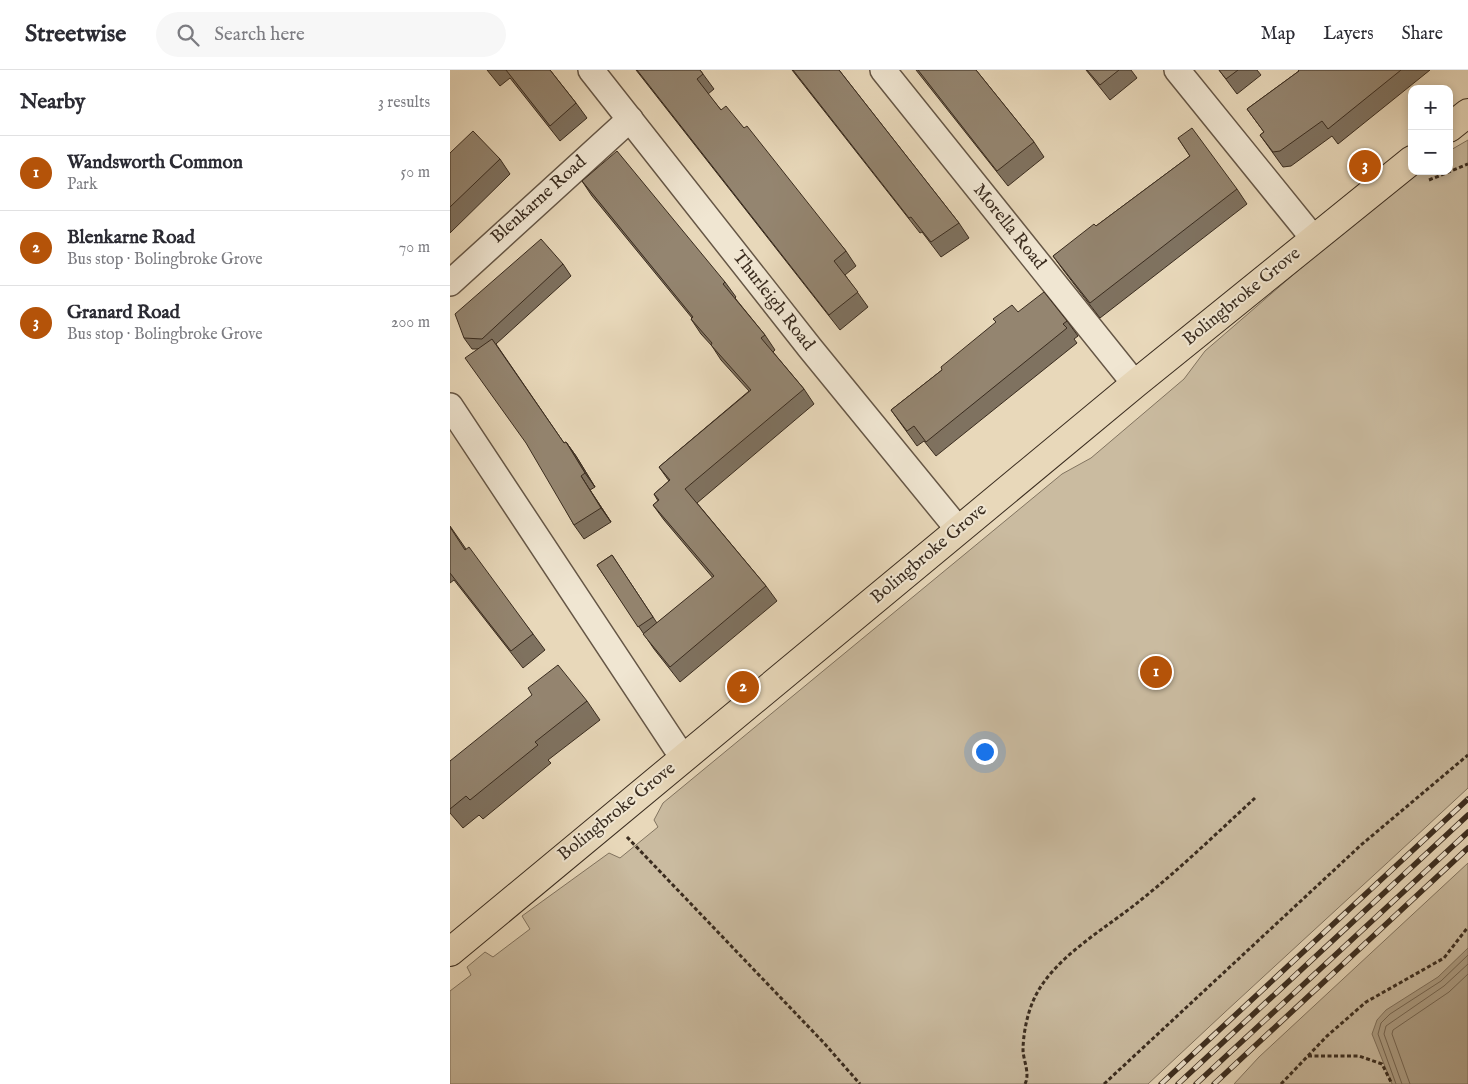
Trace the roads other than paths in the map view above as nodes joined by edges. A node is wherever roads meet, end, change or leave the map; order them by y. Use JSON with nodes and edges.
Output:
{"nodes":[{"id":1,"x":591,"y":70,"type":"edge"},
{"id":2,"x":883,"y":70,"type":"edge"},
{"id":3,"x":1177,"y":70,"type":"edge"},
{"id":4,"x":1468,"y":113,"type":"edge"},
{"id":5,"x":630,"y":119,"type":"junction"},
{"id":6,"x":1453,"y":125,"type":"edge"},
{"id":7,"x":1408,"y":163,"type":"edge"},
{"id":8,"x":1314,"y":239,"type":"junction"},
{"id":9,"x":450,"y":283,"type":"edge"},
{"id":10,"x":1134,"y":384,"type":"junction"},
{"id":11,"x":450,"y":406,"type":"edge"},
{"id":12,"x":958,"y":529,"type":"junction"},
{"id":13,"x":683,"y":758,"type":"junction"},
{"id":14,"x":450,"y":952,"type":"edge"}],
"edges":[{"from":1,"to":5,"type":"street","name":"Thurleigh Road"},
{"from":2,"to":10,"type":"street","name":"Morella Road"},
{"from":3,"to":8,"type":"street"},
{"from":4,"to":6,"type":"main road"},
{"from":5,"to":9,"type":"street","name":"Blenkarne Road"},
{"from":5,"to":12,"type":"street","name":"Thurleigh Road"},
{"from":7,"to":8,"type":"main road","name":"Bolingbroke Grove"},
{"from":8,"to":10,"type":"main road","name":"Bolingbroke Grove"},
{"from":10,"to":12,"type":"main road","name":"Bolingbroke Grove"},
{"from":11,"to":13,"type":"street"},
{"from":12,"to":13,"type":"main road","name":"Bolingbroke Grove"},
{"from":13,"to":14,"type":"main road","name":"Bolingbroke Grove"}]}
